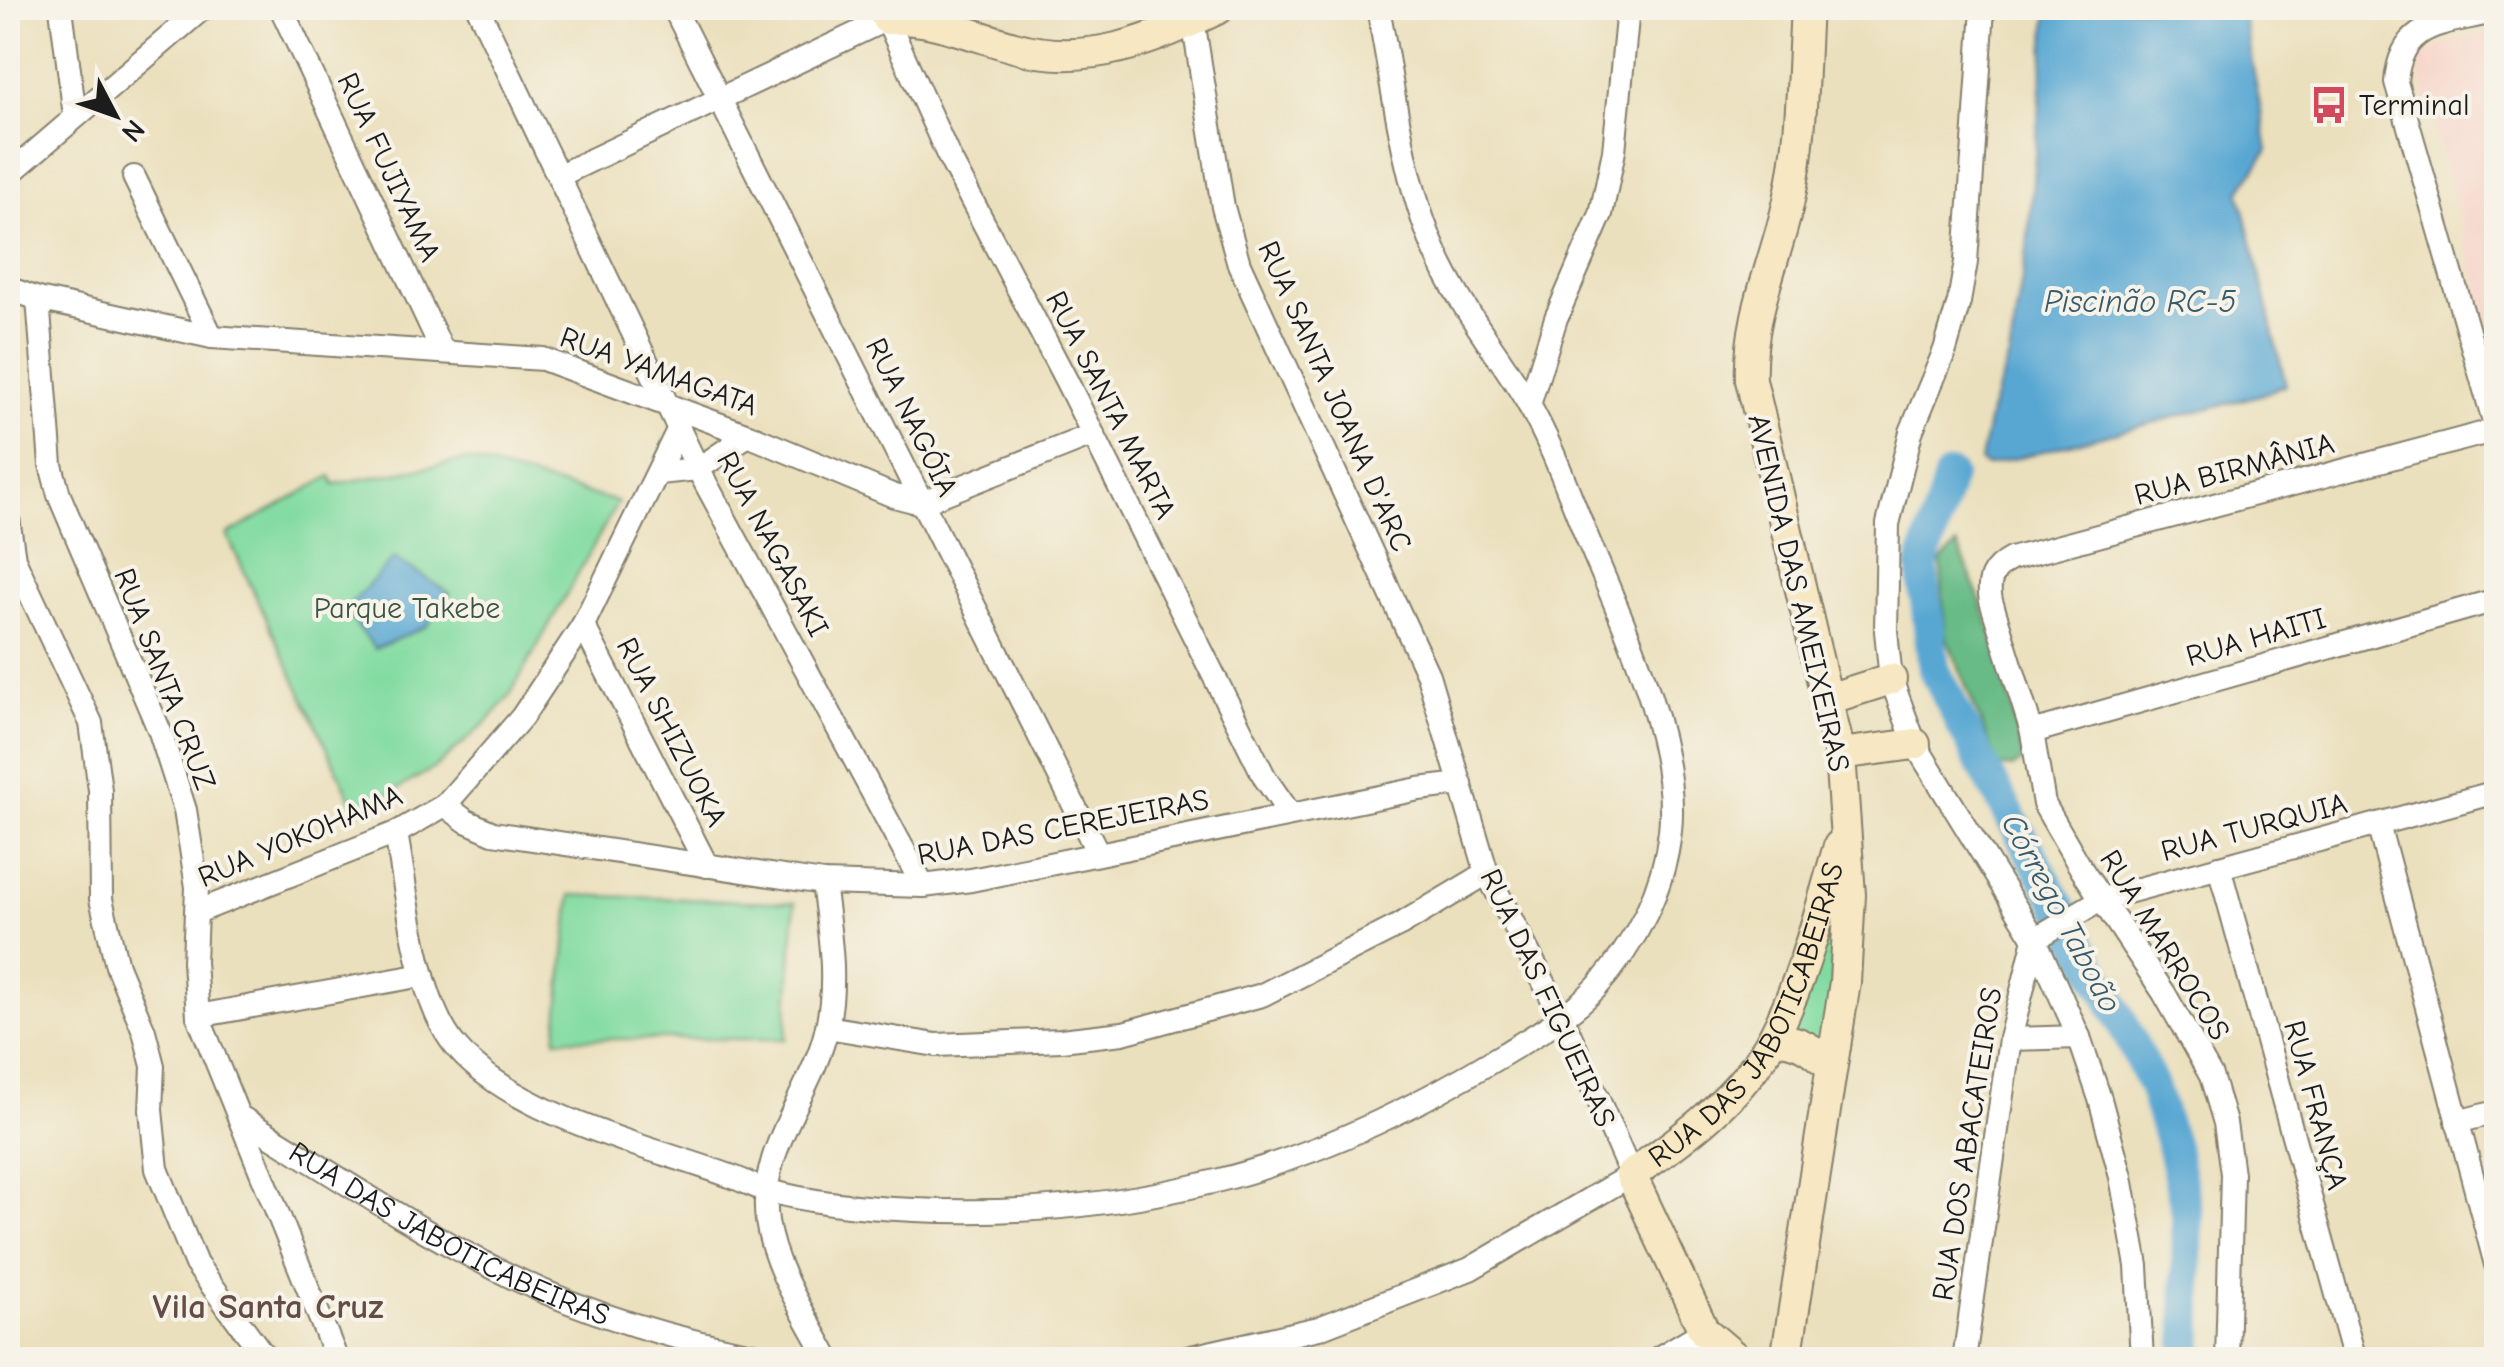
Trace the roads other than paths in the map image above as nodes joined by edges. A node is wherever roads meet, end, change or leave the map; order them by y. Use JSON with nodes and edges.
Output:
{"nodes":[{"id":1,"x":61,"y":8,"type":"edge"},
{"id":2,"x":203,"y":8,"type":"edge"},
{"id":3,"x":281,"y":8,"type":"edge"},
{"id":4,"x":478,"y":8,"type":"edge"},
{"id":5,"x":674,"y":8,"type":"edge"},
{"id":6,"x":1378,"y":8,"type":"edge"},
{"id":7,"x":1628,"y":8,"type":"edge"},
{"id":8,"x":1806,"y":8,"type":"edge"},
{"id":9,"x":1983,"y":8,"type":"edge"},
{"id":10,"x":2496,"y":11,"type":"edge"},
{"id":11,"x":885,"y":13,"type":"edge"},
{"id":12,"x":1206,"y":14,"type":"edge"},
{"id":13,"x":720,"y":98,"type":"junction"},
{"id":14,"x":74,"y":116,"type":"junction"},
{"id":15,"x":8,"y":175,"type":"edge"},
{"id":16,"x":560,"y":175,"type":"junction"},
{"id":17,"x":134,"y":177,"type":"dead end"},
{"id":18,"x":8,"y":288,"type":"edge"},
{"id":19,"x":38,"y":299,"type":"junction"},
{"id":20,"x":212,"y":337,"type":"junction"},
{"id":21,"x":443,"y":352,"type":"junction"},
{"id":22,"x":2486,"y":354,"type":"edge"},
{"id":23,"x":1529,"y":405,"type":"junction"},
{"id":24,"x":674,"y":417,"type":"junction"},
{"id":25,"x":2496,"y":429,"type":"edge"},
{"id":26,"x":748,"y":435,"type":"junction"},
{"id":27,"x":1092,"y":435,"type":"junction"},
{"id":28,"x":698,"y":469,"type":"junction"},
{"id":29,"x":659,"y":472,"type":"junction"},
{"id":30,"x":921,"y":503,"type":"junction"},
{"id":31,"x":8,"y":518,"type":"edge"},
{"id":32,"x":1992,"y":574,"type":"joint"},
{"id":33,"x":2496,"y":600,"type":"edge"},
{"id":34,"x":584,"y":626,"type":"junction"},
{"id":35,"x":1891,"y":679,"type":"junction"},
{"id":36,"x":1825,"y":700,"type":"junction"},
{"id":37,"x":2032,"y":732,"type":"junction"},
{"id":38,"x":1914,"y":744,"type":"junction"},
{"id":39,"x":1840,"y":754,"type":"junction"},
{"id":40,"x":1461,"y":784,"type":"junction"},
{"id":41,"x":2496,"y":792,"type":"edge"},
{"id":42,"x":445,"y":805,"type":"junction"},
{"id":43,"x":1290,"y":814,"type":"junction"},
{"id":44,"x":1846,"y":824,"type":"junction"},
{"id":45,"x":2378,"y":824,"type":"junction"},
{"id":46,"x":396,"y":833,"type":"junction"},
{"id":47,"x":1098,"y":853,"type":"junction"},
{"id":48,"x":707,"y":866,"type":"junction"},
{"id":49,"x":2218,"y":867,"type":"junction"},
{"id":50,"x":1487,"y":873,"type":"junction"},
{"id":51,"x":823,"y":883,"type":"junction"},
{"id":52,"x":923,"y":886,"type":"junction"},
{"id":53,"x":2096,"y":902,"type":"junction"},
{"id":54,"x":198,"y":912,"type":"junction"},
{"id":55,"x":2039,"y":937,"type":"junction"},
{"id":56,"x":423,"y":975,"type":"junction"},
{"id":57,"x":198,"y":1016,"type":"junction"},
{"id":58,"x":1562,"y":1019,"type":"junction"},
{"id":59,"x":827,"y":1027,"type":"junction"},
{"id":60,"x":2079,"y":1037,"type":"junction"},
{"id":61,"x":1773,"y":1038,"type":"junction"},
{"id":62,"x":2010,"y":1038,"type":"junction"},
{"id":63,"x":1830,"y":1067,"type":"junction"},
{"id":64,"x":2496,"y":1112,"type":"edge"},
{"id":65,"x":240,"y":1116,"type":"junction"},
{"id":66,"x":2457,"y":1122,"type":"junction"},
{"id":67,"x":1630,"y":1175,"type":"junction"},
{"id":68,"x":766,"y":1190,"type":"junction"},
{"id":69,"x":2496,"y":1264,"type":"edge"},
{"id":70,"x":1704,"y":1332,"type":"junction"},
{"id":71,"x":267,"y":1360,"type":"edge"},
{"id":72,"x":337,"y":1360,"type":"edge"},
{"id":73,"x":788,"y":1360,"type":"edge"},
{"id":74,"x":829,"y":1360,"type":"edge"},
{"id":75,"x":1178,"y":1360,"type":"edge"},
{"id":76,"x":1655,"y":1360,"type":"edge"},
{"id":77,"x":1738,"y":1360,"type":"edge"},
{"id":78,"x":1786,"y":1360,"type":"edge"},
{"id":79,"x":1964,"y":1360,"type":"edge"},
{"id":80,"x":2142,"y":1360,"type":"edge"},
{"id":81,"x":2227,"y":1360,"type":"edge"},
{"id":82,"x":2354,"y":1360,"type":"edge"}],
"edges":[{"from":1,"to":14,"type":"street"},
{"from":2,"to":14,"type":"street"},
{"from":3,"to":21,"type":"street","name":"RUA FUJIYAMA"},
{"from":4,"to":16,"type":"street","name":"RUA NAGASAKI"},
{"from":5,"to":13,"type":"street","name":"RUA NAGÓIA"},
{"from":6,"to":23,"type":"street"},
{"from":7,"to":23,"type":"street"},
{"from":8,"to":36,"type":"street","name":"AVENIDA DAS AMEIXEIRAS"},
{"from":9,"to":35,"type":"street"},
{"from":10,"to":22,"type":"street"},
{"from":11,"to":12,"type":"street"},
{"from":11,"to":13,"type":"street"},
{"from":11,"to":27,"type":"street","name":"RUA SANTA MARTA"},
{"from":12,"to":40,"type":"street","name":"RUA SANTA JOANA D'ARC"},
{"from":13,"to":16,"type":"street"},
{"from":13,"to":30,"type":"street","name":"RUA NAGÓIA"},
{"from":14,"to":15,"type":"street"},
{"from":16,"to":24,"type":"street","name":"RUA NAGASAKI"},
{"from":17,"to":20,"type":"street"},
{"from":18,"to":19,"type":"street","name":"RUA YAMAGATA"},
{"from":19,"to":20,"type":"street","name":"RUA YAMAGATA"},
{"from":19,"to":54,"type":"street","name":"RUA SANTA CRUZ"},
{"from":20,"to":21,"type":"street","name":"RUA YAMAGATA"},
{"from":21,"to":24,"type":"street","name":"RUA YAMAGATA"},
{"from":22,"to":25,"type":"street"},
{"from":23,"to":58,"type":"street"},
{"from":24,"to":26,"type":"street","name":"RUA YAMAGATA"},
{"from":24,"to":28,"type":"street","name":"RUA NAGASAKI"},
{"from":24,"to":29,"type":"street","name":"RUA YOKOHAMA"},
{"from":25,"to":32,"type":"street","name":"RUA BIRMÂNIA"},
{"from":26,"to":28,"type":"street"},
{"from":26,"to":30,"type":"street","name":"RUA YAMAGATA"},
{"from":27,"to":30,"type":"street"},
{"from":27,"to":43,"type":"street","name":"RUA SANTA MARTA"},
{"from":28,"to":29,"type":"street"},
{"from":28,"to":52,"type":"street","name":"RUA NAGASAKI"},
{"from":29,"to":34,"type":"street","name":"RUA YOKOHAMA"},
{"from":30,"to":47,"type":"street","name":"RUA NAGÓIA"},
{"from":31,"to":71,"type":"street"},
{"from":32,"to":37,"type":"street","name":"RUA MARROCOS"},
{"from":33,"to":37,"type":"street","name":"RUA HAITI"},
{"from":34,"to":42,"type":"street","name":"RUA YOKOHAMA"},
{"from":34,"to":48,"type":"street","name":"RUA SHIZUOKA"},
{"from":35,"to":36,"type":"street"},
{"from":35,"to":38,"type":"street"},
{"from":36,"to":39,"type":"street","name":"AVENIDA DAS AMEIXEIRAS"},
{"from":37,"to":53,"type":"street","name":"RUA MARROCOS"},
{"from":38,"to":39,"type":"street"},
{"from":38,"to":55,"type":"street"},
{"from":39,"to":44,"type":"street","name":"AVENIDA DAS AMEIXEIRAS"},
{"from":40,"to":43,"type":"street","name":"RUA DAS CEREJEIRAS"},
{"from":40,"to":50,"type":"street","name":"RUA DAS FIGUEIRAS"},
{"from":41,"to":45,"type":"street","name":"RUA TURQUIA"},
{"from":42,"to":46,"type":"street","name":"RUA YOKOHAMA"},
{"from":42,"to":48,"type":"street","name":"RUA DAS CEREJEIRAS"},
{"from":43,"to":47,"type":"street","name":"RUA DAS CEREJEIRAS"},
{"from":44,"to":61,"type":"street","name":"RUA DAS JABOTICABEIRAS"},
{"from":44,"to":63,"type":"street","name":"AVENIDA DAS AMEIXEIRAS"},
{"from":45,"to":49,"type":"street","name":"RUA TURQUIA"},
{"from":45,"to":66,"type":"street"},
{"from":46,"to":54,"type":"street","name":"RUA YOKOHAMA"},
{"from":46,"to":56,"type":"street"},
{"from":47,"to":52,"type":"street","name":"RUA DAS CEREJEIRAS"},
{"from":48,"to":51,"type":"street","name":"RUA DAS CEREJEIRAS"},
{"from":49,"to":53,"type":"street","name":"RUA TURQUIA"},
{"from":49,"to":82,"type":"street","name":"RUA FRANÇA"},
{"from":50,"to":58,"type":"street","name":"RUA DAS FIGUEIRAS"},
{"from":50,"to":59,"type":"street"},
{"from":51,"to":52,"type":"street","name":"RUA DAS CEREJEIRAS"},
{"from":51,"to":59,"type":"street"},
{"from":53,"to":55,"type":"street","name":"RUA TURQUIA"},
{"from":53,"to":81,"type":"street","name":"RUA MARROCOS"},
{"from":54,"to":57,"type":"street","name":"RUA SANTA CRUZ"},
{"from":55,"to":60,"type":"street"},
{"from":55,"to":62,"type":"street","name":"RUA DOS ABACATEIROS"},
{"from":56,"to":57,"type":"street"},
{"from":56,"to":68,"type":"street"},
{"from":57,"to":65,"type":"street","name":"RUA SANTA CRUZ"},
{"from":58,"to":67,"type":"street","name":"RUA DAS FIGUEIRAS"},
{"from":58,"to":68,"type":"street"},
{"from":59,"to":68,"type":"street"},
{"from":60,"to":62,"type":"street"},
{"from":60,"to":80,"type":"street"},
{"from":61,"to":63,"type":"street"},
{"from":61,"to":67,"type":"street","name":"RUA DAS JABOTICABEIRAS"},
{"from":62,"to":79,"type":"street","name":"RUA DOS ABACATEIROS"},
{"from":63,"to":78,"type":"street","name":"AVENIDA DAS AMEIXEIRAS"},
{"from":64,"to":66,"type":"street"},
{"from":65,"to":72,"type":"street","name":"RUA SANTA CRUZ"},
{"from":65,"to":73,"type":"street","name":"RUA DAS JABOTICABEIRAS"},
{"from":66,"to":69,"type":"street"},
{"from":67,"to":70,"type":"street","name":"RUA DAS FIGUEIRAS"},
{"from":67,"to":75,"type":"street","name":"RUA DAS JABOTICABEIRAS"},
{"from":68,"to":74,"type":"street"},
{"from":70,"to":76,"type":"street"},
{"from":70,"to":77,"type":"street","name":"RUA DAS FIGUEIRAS"}]}
